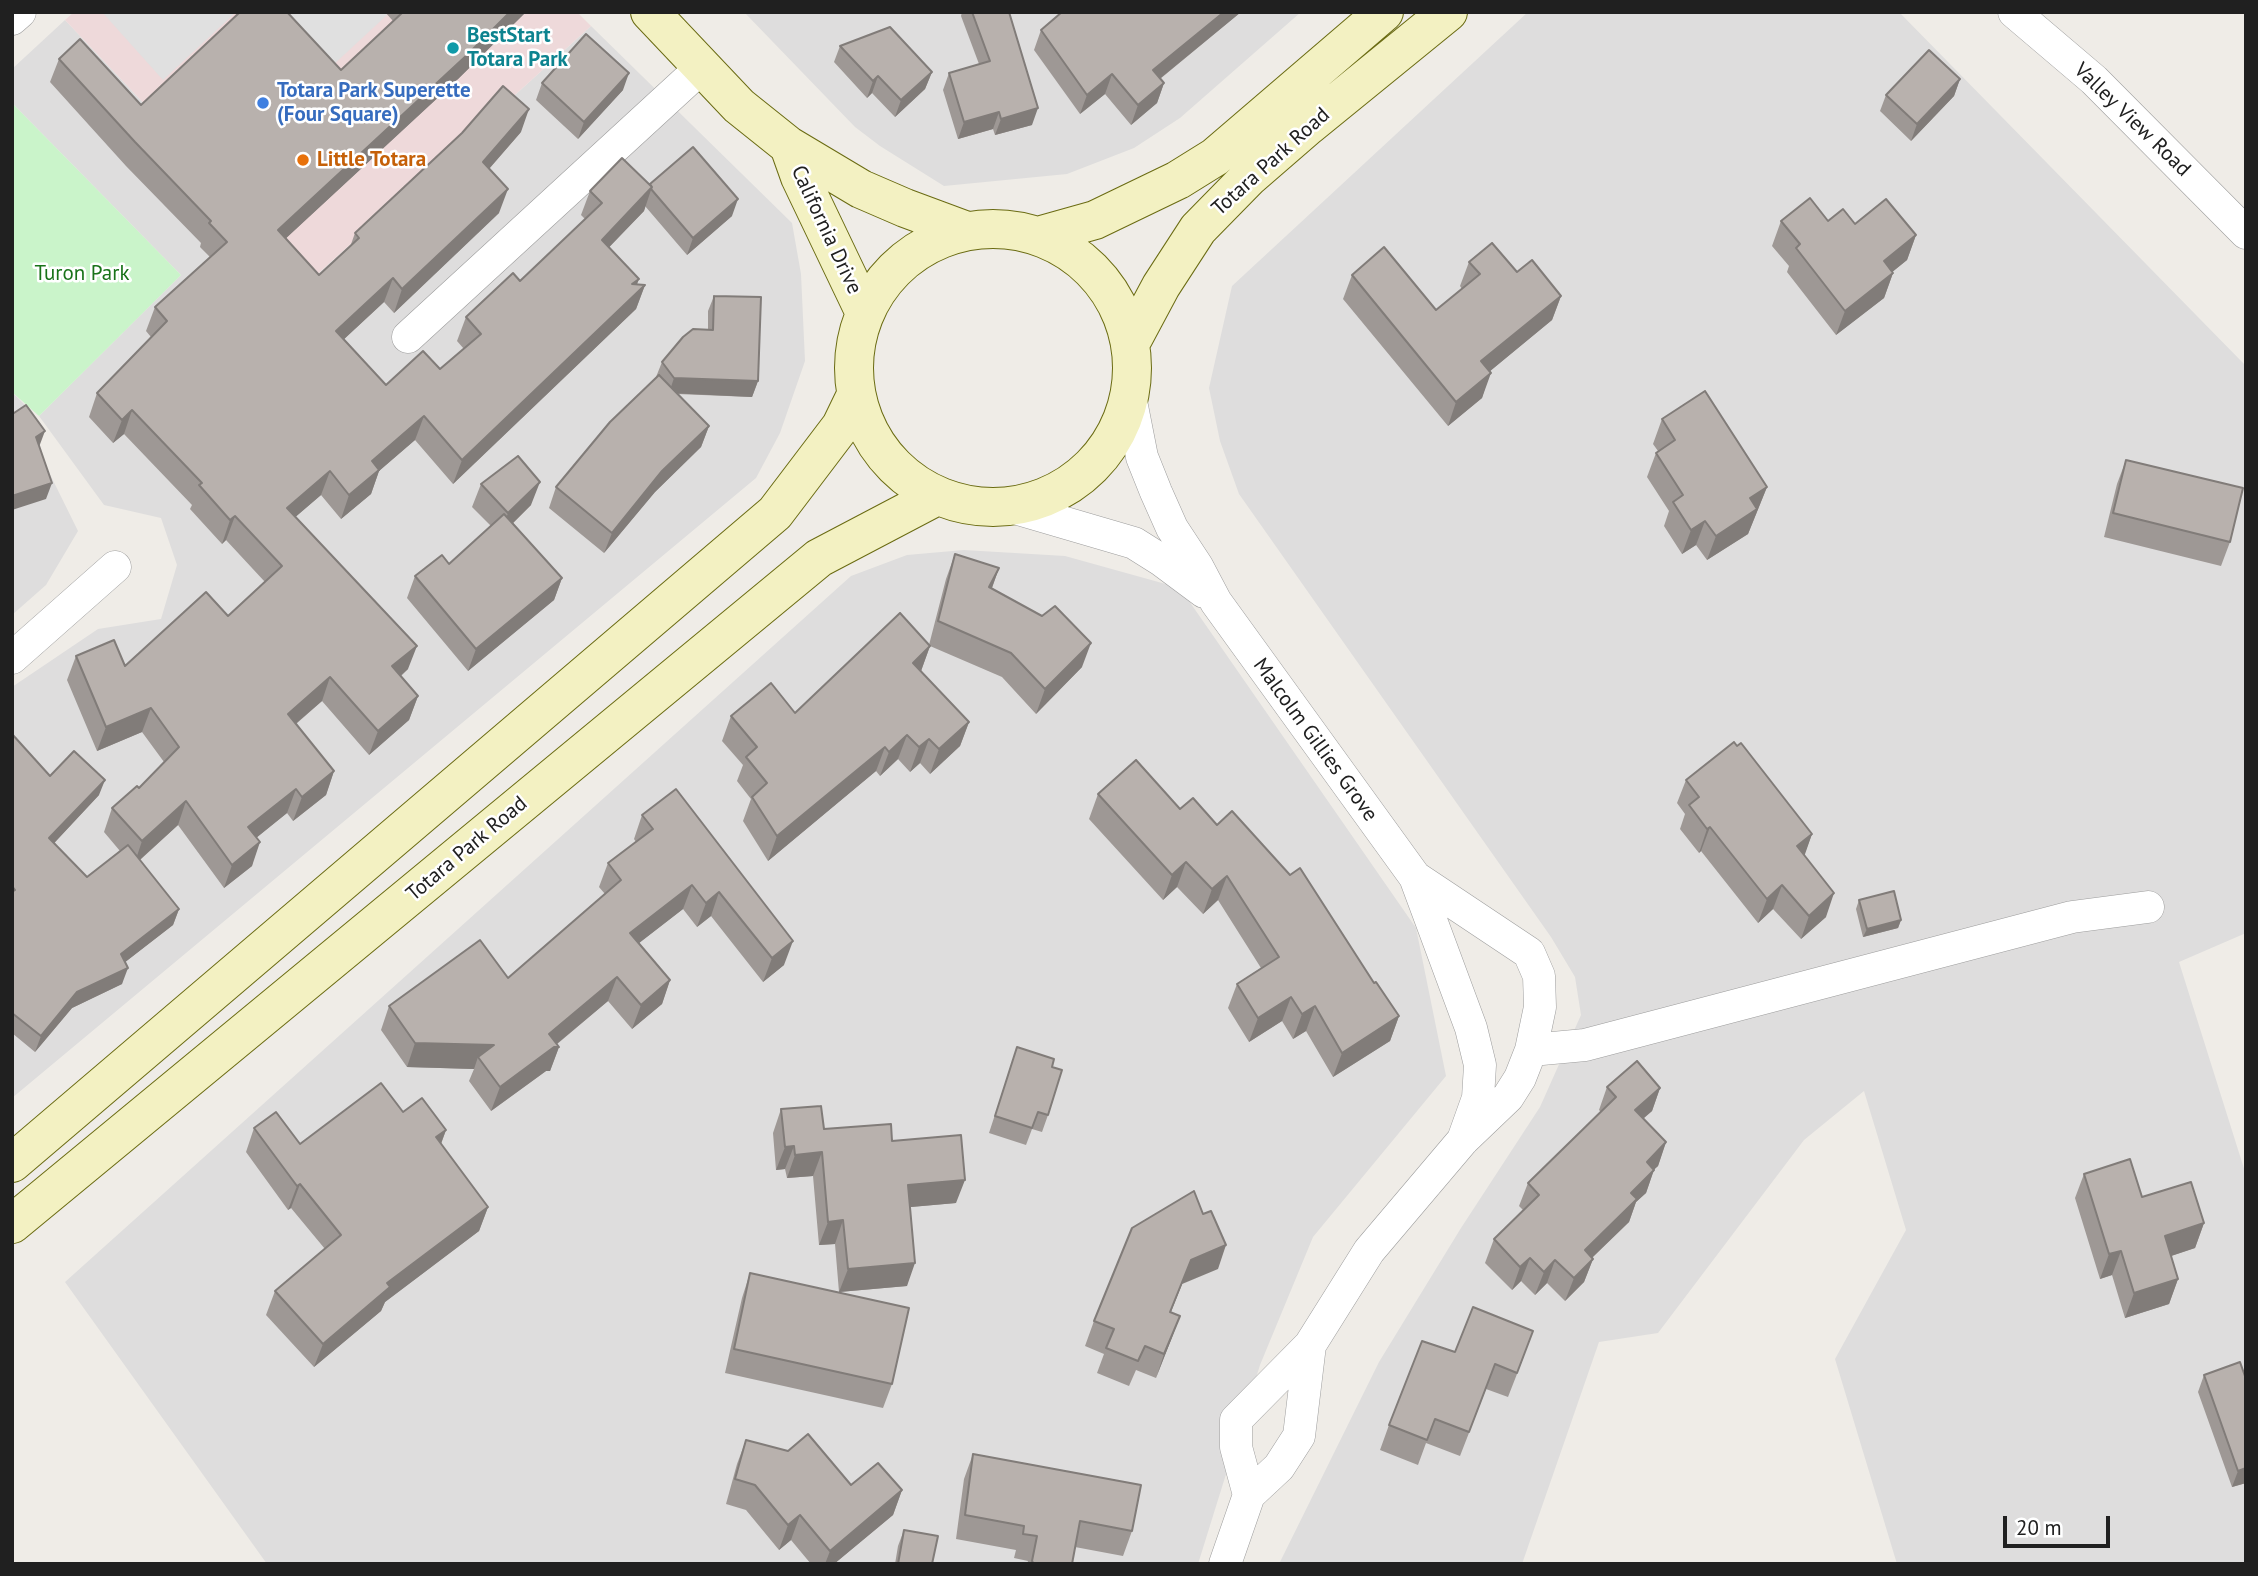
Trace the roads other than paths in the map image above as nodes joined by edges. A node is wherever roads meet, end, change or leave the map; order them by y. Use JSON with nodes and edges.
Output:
{"nodes":[{"id":1,"x":20,"y":12,"type":"edge"},
{"id":2,"x":650,"y":12,"type":"edge"},
{"id":3,"x":1384,"y":12,"type":"edge"},
{"id":4,"x":1448,"y":12,"type":"edge"},
{"id":5,"x":2014,"y":12,"type":"edge"},
{"id":6,"x":12,"y":19,"type":"edge"},
{"id":7,"x":702,"y":66,"type":"junction"},
{"id":8,"x":789,"y":146,"type":"junction"},
{"id":9,"x":967,"y":231,"type":"junction"},
{"id":10,"x":2246,"y":233,"type":"edge"},
{"id":11,"x":1038,"y":236,"type":"junction"},
{"id":12,"x":864,"y":313,"type":"junction"},
{"id":13,"x":408,"y":337,"type":"dead end"},
{"id":14,"x":1130,"y":344,"type":"junction"},
{"id":15,"x":856,"y":396,"type":"junction"},
{"id":16,"x":1130,"y":397,"type":"junction"},
{"id":17,"x":937,"y":496,"type":"junction"},
{"id":18,"x":1011,"y":507,"type":"junction"},
{"id":19,"x":115,"y":568,"type":"dead end"},
{"id":20,"x":1216,"y":603,"type":"junction"},
{"id":21,"x":12,"y":658,"type":"edge"},
{"id":22,"x":1415,"y":877,"type":"junction"},
{"id":23,"x":2148,"y":907,"type":"dead end"},
{"id":24,"x":1531,"y":1050,"type":"junction"},
{"id":25,"x":1463,"y":1140,"type":"junction"},
{"id":26,"x":12,"y":1163,"type":"edge"},
{"id":27,"x":12,"y":1224,"type":"edge"},
{"id":28,"x":1310,"y":1345,"type":"junction"},
{"id":29,"x":1249,"y":1495,"type":"junction"},
{"id":30,"x":1225,"y":1564,"type":"edge"}],
"edges":[{"from":1,"to":6,"type":"street"},
{"from":2,"to":7,"type":"street","name":"California Drive"},
{"from":3,"to":11,"type":"street","name":"Totara Park Road"},
{"from":4,"to":14,"type":"street","name":"Totara Park Road"},
{"from":5,"to":10,"type":"street","name":"Valley View Road"},
{"from":7,"to":8,"type":"street","name":"California Drive"},
{"from":7,"to":13,"type":"street"},
{"from":8,"to":9,"type":"street","name":"California Drive"},
{"from":8,"to":12,"type":"street","name":"California Drive"},
{"from":9,"to":11,"type":"street"},
{"from":9,"to":12,"type":"street"},
{"from":11,"to":14,"type":"street"},
{"from":12,"to":15,"type":"street"},
{"from":14,"to":16,"type":"street"},
{"from":15,"to":17,"type":"street"},
{"from":15,"to":26,"type":"street"},
{"from":16,"to":18,"type":"street"},
{"from":16,"to":20,"type":"street","name":"Malcolm Gillies Grove"},
{"from":17,"to":18,"type":"street"},
{"from":17,"to":27,"type":"street","name":"Totara Park Road"},
{"from":18,"to":20,"type":"street","name":"Malcolm Gillies Grove"},
{"from":19,"to":21,"type":"street"},
{"from":20,"to":22,"type":"street","name":"Malcolm Gillies Grove"},
{"from":22,"to":24,"type":"street","name":"Malcolm Gillies Grove"},
{"from":22,"to":25,"type":"street","name":"Malcolm Gillies Grove"},
{"from":23,"to":24,"type":"street"},
{"from":24,"to":25,"type":"street","name":"Malcolm Gillies Grove"},
{"from":25,"to":28,"type":"street","name":"Malcolm Gillies Grove"},
{"from":28,"to":29,"type":"street","name":"Malcolm Gillies Grove"},
{"from":28,"to":29,"type":"street","name":"Malcolm Gillies Grove"},
{"from":29,"to":30,"type":"street","name":"Malcolm Gillies Grove"}]}
